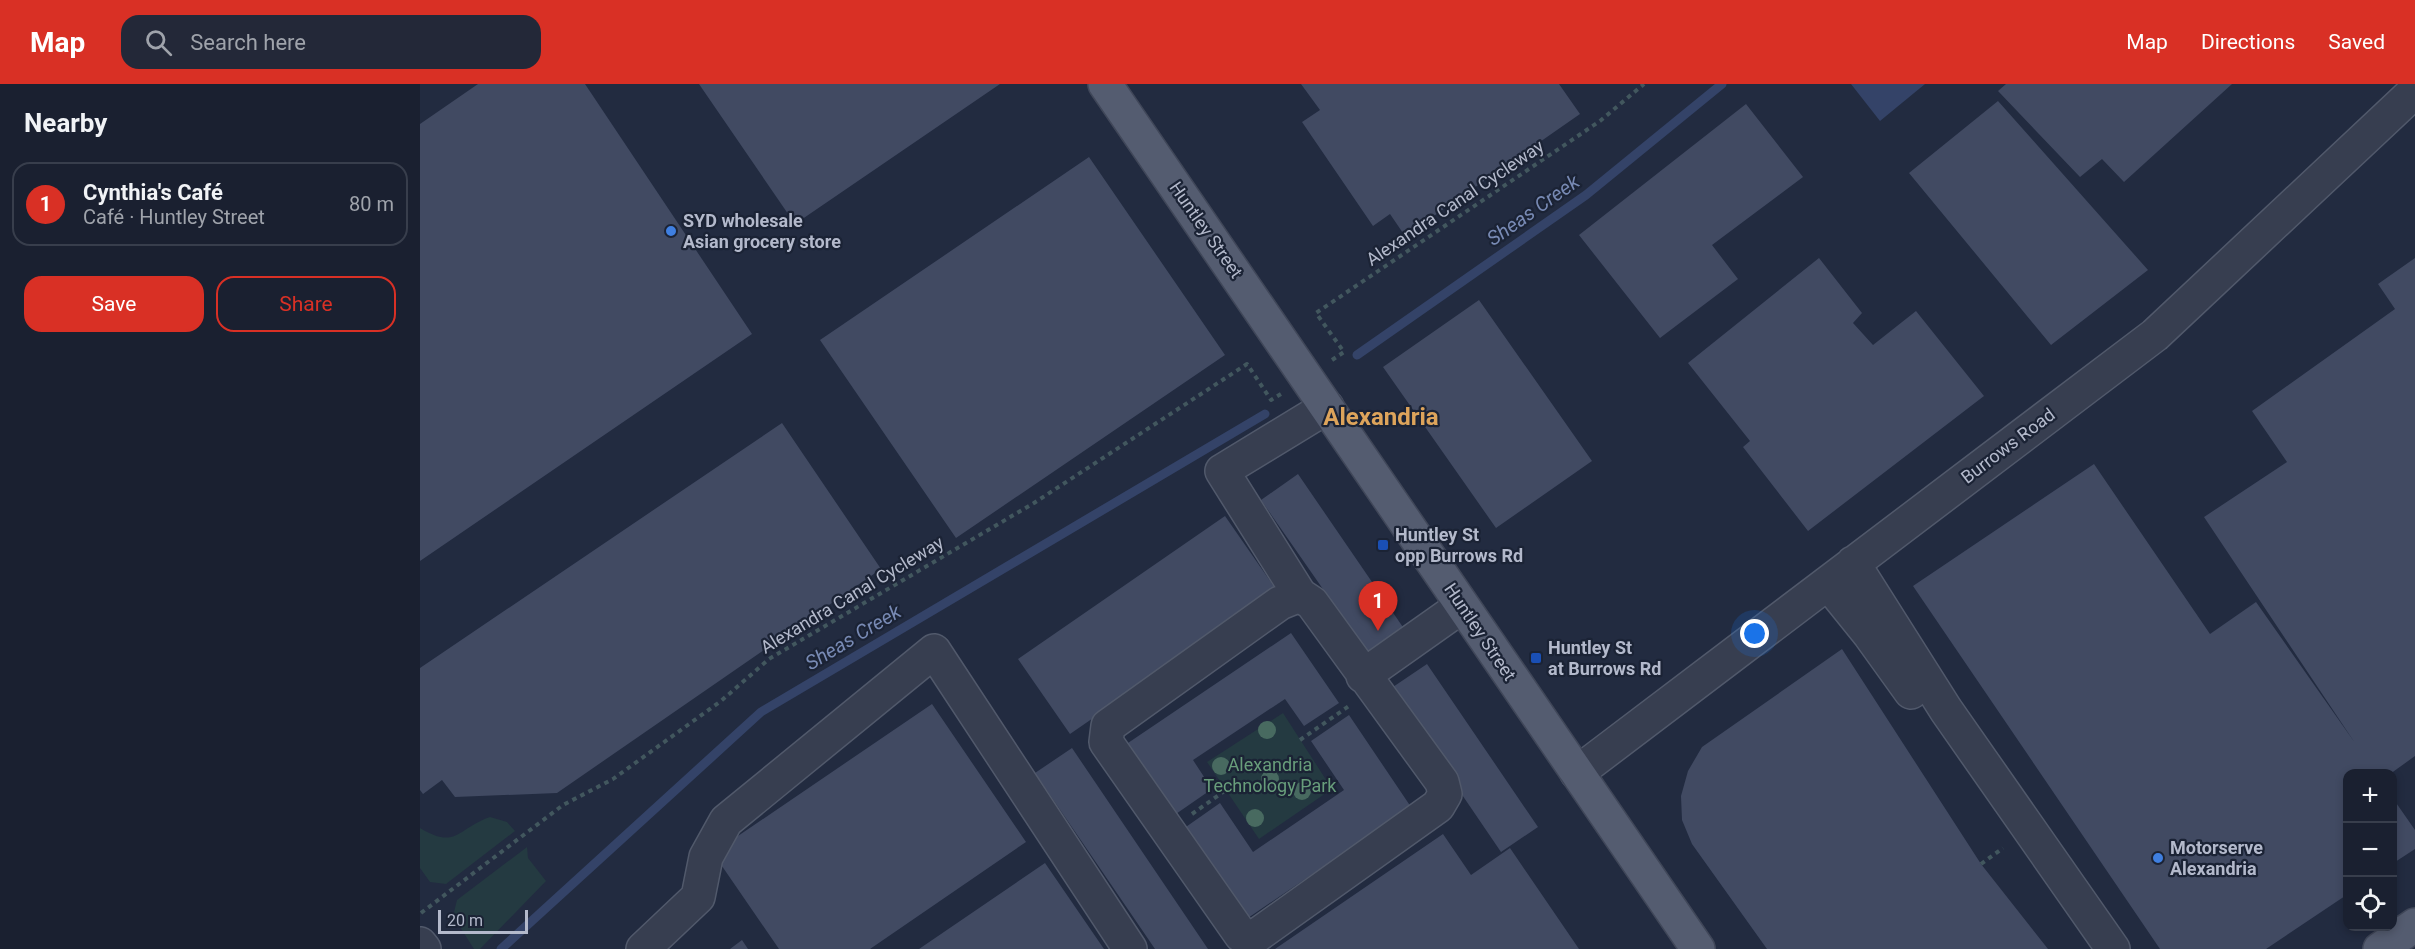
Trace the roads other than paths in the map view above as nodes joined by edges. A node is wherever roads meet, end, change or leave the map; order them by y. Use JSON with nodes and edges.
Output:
{"nodes":[{"id":1,"x":1105,"y":84,"type":"edge"},
{"id":2,"x":2415,"y":91,"type":"edge"},
{"id":3,"x":1327,"y":407,"type":"junction"},
{"id":4,"x":1853,"y":563,"type":"junction"},
{"id":5,"x":1828,"y":583,"type":"junction"},
{"id":6,"x":1300,"y":595,"type":"junction"},
{"id":7,"x":1462,"y":606,"type":"junction"},
{"id":8,"x":1368,"y":683,"type":"junction"},
{"id":9,"x":1577,"y":773,"type":"junction"},
{"id":10,"x":2415,"y":925,"type":"edge"},
{"id":11,"x":420,"y":944,"type":"edge"},
{"id":12,"x":1695,"y":946,"type":"edge"},
{"id":13,"x":424,"y":949,"type":"edge"},
{"id":14,"x":643,"y":949,"type":"edge"},
{"id":15,"x":1130,"y":949,"type":"edge"},
{"id":16,"x":2091,"y":949,"type":"edge"},
{"id":17,"x":2113,"y":949,"type":"edge"},
{"id":18,"x":2380,"y":949,"type":"edge"}],
"edges":[{"from":1,"to":3,"type":"main road","name":"Huntley Street"},
{"from":2,"to":4,"type":"street","name":"Burrows Road"},
{"from":3,"to":6,"type":"street"},
{"from":3,"to":7,"type":"main road","name":"Huntley Street"},
{"from":4,"to":5,"type":"street","name":"Burrows Road"},
{"from":4,"to":17,"type":"street"},
{"from":5,"to":9,"type":"street","name":"Burrows Road"},
{"from":5,"to":16,"type":"street"},
{"from":6,"to":8,"type":"street"},
{"from":6,"to":8,"type":"street"},
{"from":7,"to":8,"type":"street"},
{"from":7,"to":9,"type":"main road","name":"Huntley Street"},
{"from":9,"to":12,"type":"main road","name":"Huntley Street"},
{"from":10,"to":18,"type":"main road"},
{"from":11,"to":13,"type":"street"},
{"from":14,"to":15,"type":"street"}]}
